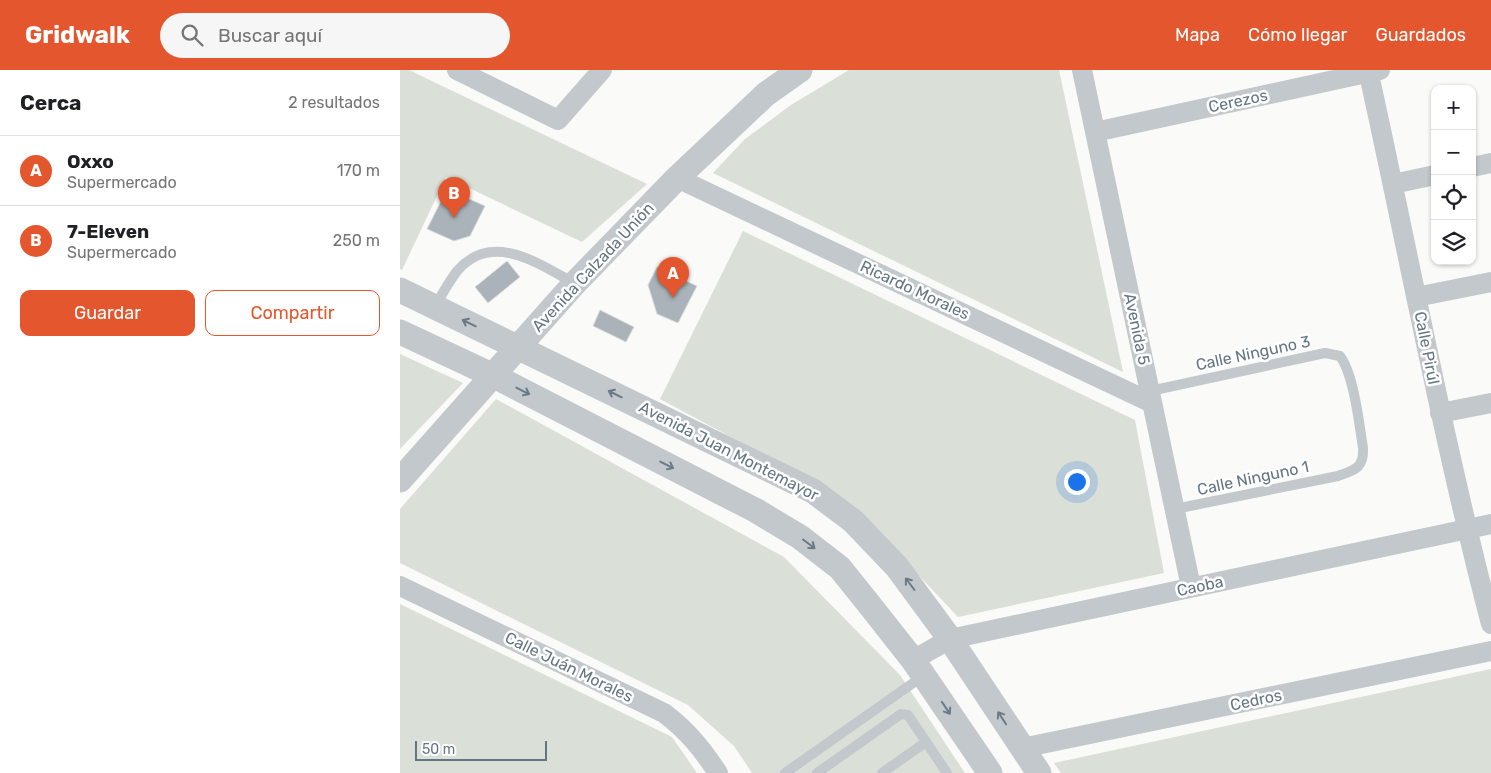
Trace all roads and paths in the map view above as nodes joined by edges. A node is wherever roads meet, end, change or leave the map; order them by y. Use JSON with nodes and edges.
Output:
{"nodes":[{"id":1,"x":458,"y":70,"type":"edge"},
{"id":2,"x":602,"y":70,"type":"edge"},
{"id":3,"x":800,"y":70,"type":"edge"},
{"id":4,"x":1082,"y":70,"type":"edge"},
{"id":5,"x":1372,"y":71,"type":"edge"},
{"id":6,"x":1095,"y":132,"type":"junction"},
{"id":7,"x":1491,"y":163,"type":"edge"},
{"id":8,"x":1476,"y":166,"type":"edge"},
{"id":9,"x":1431,"y":176,"type":"edge"},
{"id":10,"x":677,"y":178,"type":"junction"},
{"id":11,"x":1393,"y":184,"type":"junction"},
{"id":12,"x":1491,"y":282,"type":"edge"},
{"id":13,"x":575,"y":283,"type":"junction"},
{"id":14,"x":400,"y":290,"type":"edge"},
{"id":15,"x":1416,"y":297,"type":"junction"},
{"id":16,"x":435,"y":307,"type":"junction"},
{"id":17,"x":400,"y":332,"type":"edge"},
{"id":18,"x":518,"y":347,"type":"junction"},
{"id":19,"x":494,"y":376,"type":"junction"},
{"id":20,"x":1351,"y":382,"type":"joint"},
{"id":21,"x":1151,"y":397,"type":"junction"},
{"id":22,"x":1491,"y":403,"type":"edge"},
{"id":23,"x":1440,"y":414,"type":"junction"},
{"id":24,"x":400,"y":480,"type":"edge"},
{"id":25,"x":1175,"y":509,"type":"junction"},
{"id":26,"x":1491,"y":524,"type":"edge"},
{"id":27,"x":1466,"y":530,"type":"junction"},
{"id":28,"x":400,"y":586,"type":"edge"},
{"id":29,"x":1191,"y":588,"type":"junction"},
{"id":30,"x":1491,"y":624,"type":"edge"},
{"id":31,"x":950,"y":639,"type":"junction"},
{"id":32,"x":1491,"y":651,"type":"edge"},
{"id":33,"x":918,"y":668,"type":"junction"},
{"id":34,"x":926,"y":742,"type":"junction"},
{"id":35,"x":1022,"y":748,"type":"junction"},
{"id":36,"x":718,"y":773,"type":"edge"},
{"id":37,"x":785,"y":773,"type":"edge"},
{"id":38,"x":817,"y":773,"type":"edge"},
{"id":39,"x":882,"y":773,"type":"edge"},
{"id":40,"x":947,"y":773,"type":"edge"},
{"id":41,"x":990,"y":773,"type":"edge"},
{"id":42,"x":1039,"y":773,"type":"edge"}],
"edges":[{"from":1,"to":2,"type":"street"},
{"from":3,"to":10,"type":"street","name":"Avenida Calzada Unión"},
{"from":4,"to":6,"type":"street","name":"Avenida 5"},
{"from":5,"to":6,"type":"street","name":"Cerezos"},
{"from":5,"to":11,"type":"street","name":"Calle Pirúl"},
{"from":6,"to":21,"type":"street","name":"Avenida 5"},
{"from":7,"to":8,"type":"street"},
{"from":9,"to":11,"type":"street"},
{"from":10,"to":13,"type":"street","name":"Avenida Calzada Unión"},
{"from":10,"to":21,"type":"street","name":"Ricardo Morales"},
{"from":11,"to":15,"type":"street","name":"Calle Pirúl"},
{"from":12,"to":15,"type":"street"},
{"from":13,"to":16,"type":"lane"},
{"from":13,"to":18,"type":"street","name":"Avenida Calzada Unión"},
{"from":14,"to":16,"type":"street","name":"Avenida Juan Montemayor"},
{"from":15,"to":23,"type":"street","name":"Calle Pirúl"},
{"from":18,"to":16,"type":"street","name":"Avenida Juan Montemayor","one_way":true},
{"from":17,"to":19,"type":"street"},
{"from":18,"to":19,"type":"street","name":"Avenida Calzada Unión"},
{"from":31,"to":18,"type":"street","name":"Avenida Juan Montemayor","one_way":true},
{"from":19,"to":24,"type":"street","name":"Avenida Calzada Unión"},
{"from":19,"to":33,"type":"street","one_way":true},
{"from":20,"to":21,"type":"lane","name":"Calle Ninguno 3"},
{"from":20,"to":25,"type":"lane","name":"Calle Ninguno 1"},
{"from":21,"to":25,"type":"street","name":"Avenida 5"},
{"from":22,"to":23,"type":"street"},
{"from":23,"to":27,"type":"street","name":"Calle Pirúl"},
{"from":25,"to":29,"type":"street","name":"Avenida 5"},
{"from":26,"to":27,"type":"street","name":"Caoba"},
{"from":27,"to":29,"type":"street","name":"Caoba"},
{"from":27,"to":30,"type":"street","name":"Calle Pirúl"},
{"from":28,"to":36,"type":"street","name":"Calle Juán Morales"},
{"from":29,"to":31,"type":"street","name":"Caoba"},
{"from":31,"to":33,"type":"street","name":"Caoba"},
{"from":35,"to":31,"type":"street","name":"Avenida Juan Montemayor","one_way":true},
{"from":32,"to":35,"type":"street","name":"Cedros"},
{"from":33,"to":37,"type":"lane"},
{"from":33,"to":41,"type":"street","one_way":true},
{"from":34,"to":38,"type":"lane"},
{"from":34,"to":39,"type":"lane"},
{"from":34,"to":40,"type":"lane"},
{"from":35,"to":42,"type":"street","name":"Avenida Juan Montemayor"}]}
